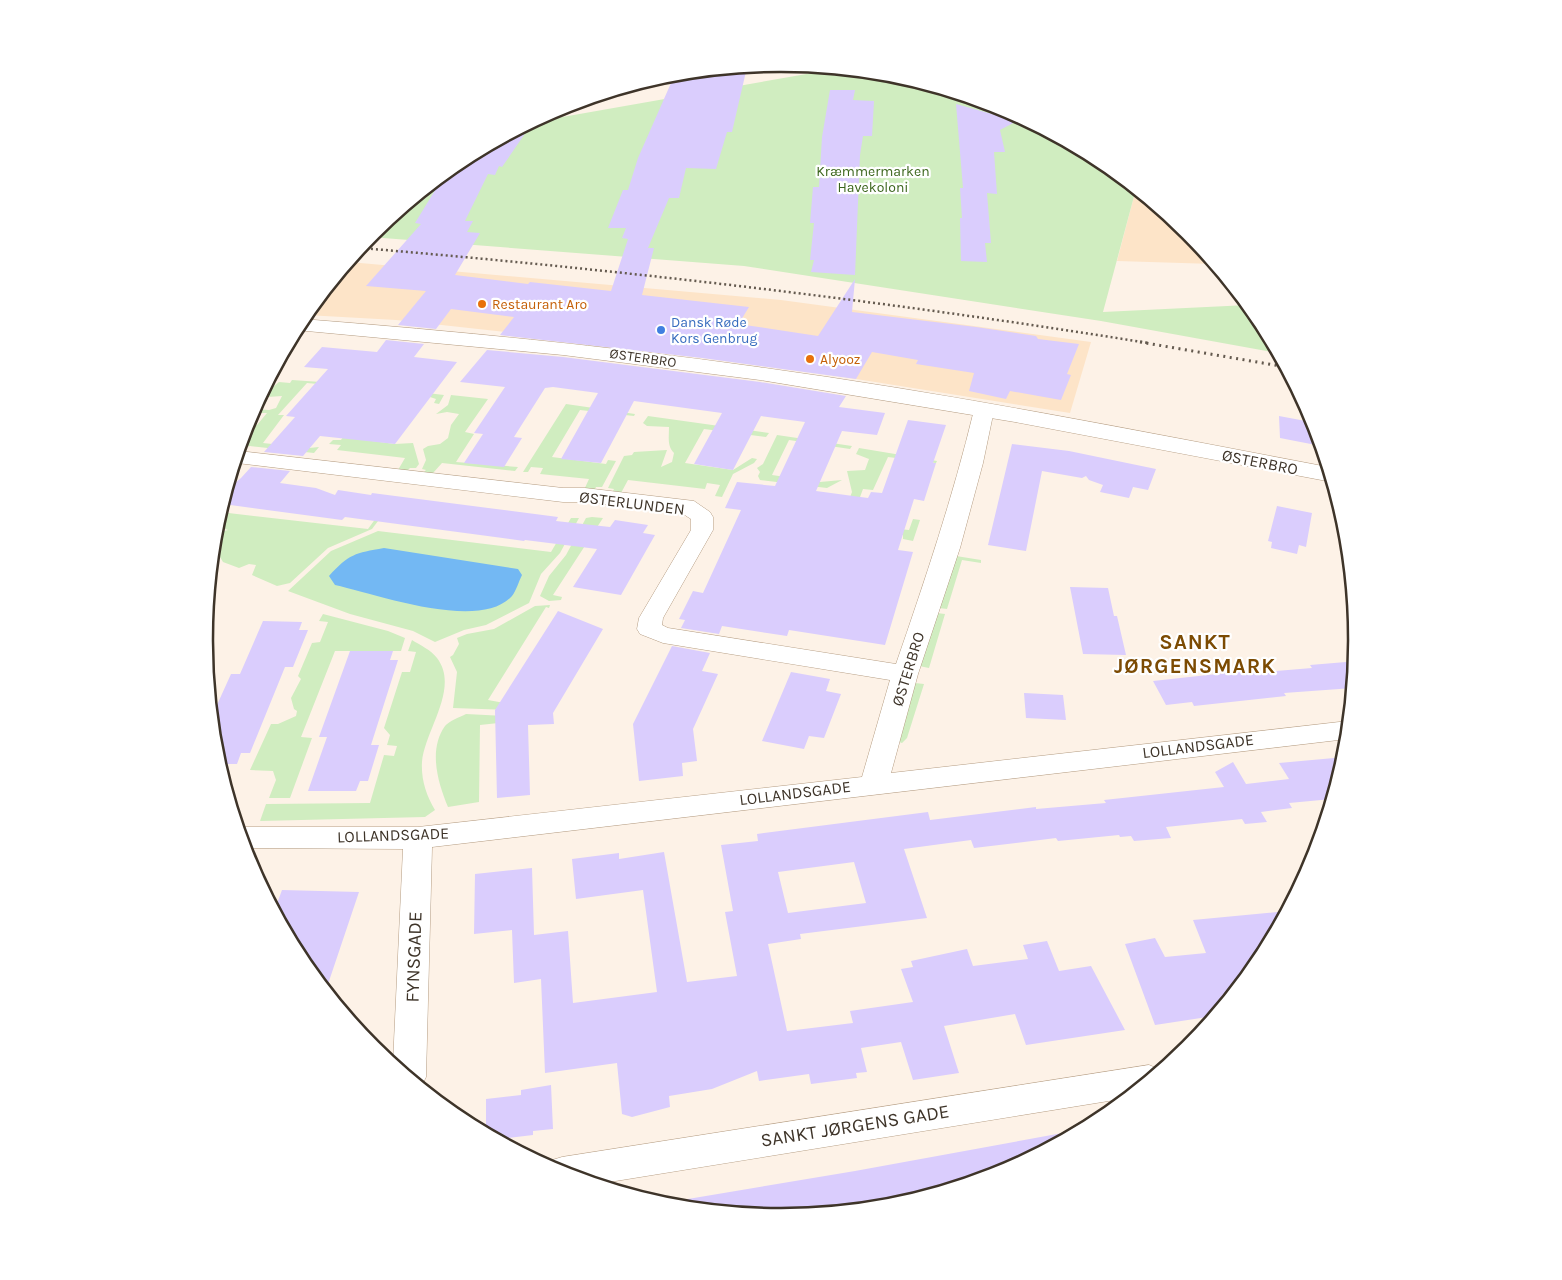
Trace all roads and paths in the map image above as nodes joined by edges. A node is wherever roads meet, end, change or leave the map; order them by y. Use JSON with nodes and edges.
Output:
{"nodes":[{"id":1,"x":309,"y":325,"type":"edge"},
{"id":2,"x":984,"y":410,"type":"junction"},
{"id":3,"x":244,"y":458,"type":"edge"},
{"id":4,"x":1323,"y":474,"type":"edge"},
{"id":5,"x":905,"y":674,"type":"junction"},
{"id":6,"x":1341,"y":731,"type":"edge"},
{"id":7,"x":874,"y":784,"type":"junction"},
{"id":8,"x":250,"y":838,"type":"edge"},
{"id":9,"x":418,"y":838,"type":"junction"},
{"id":10,"x":409,"y":1069,"type":"edge"},
{"id":11,"x":1136,"y":1082,"type":"edge"},
{"id":12,"x":580,"y":1170,"type":"edge"}],
"edges":[{"from":1,"to":2,"type":"street","name":"ØSTERBRO"},
{"from":2,"to":4,"type":"street","name":"ØSTERBRO"},
{"from":2,"to":5,"type":"street","name":"ØSTERBRO"},
{"from":3,"to":5,"type":"street","name":"ØSTERLUNDEN"},
{"from":5,"to":7,"type":"street","name":"ØSTERBRO"},
{"from":6,"to":7,"type":"street","name":"LOLLANDSGADE"},
{"from":7,"to":9,"type":"street","name":"LOLLANDSGADE"},
{"from":8,"to":9,"type":"street","name":"LOLLANDSGADE"},
{"from":9,"to":10,"type":"street","name":"FYNSGADE"},
{"from":11,"to":12,"type":"street","name":"SANKT JØRGENS GADE"}]}
